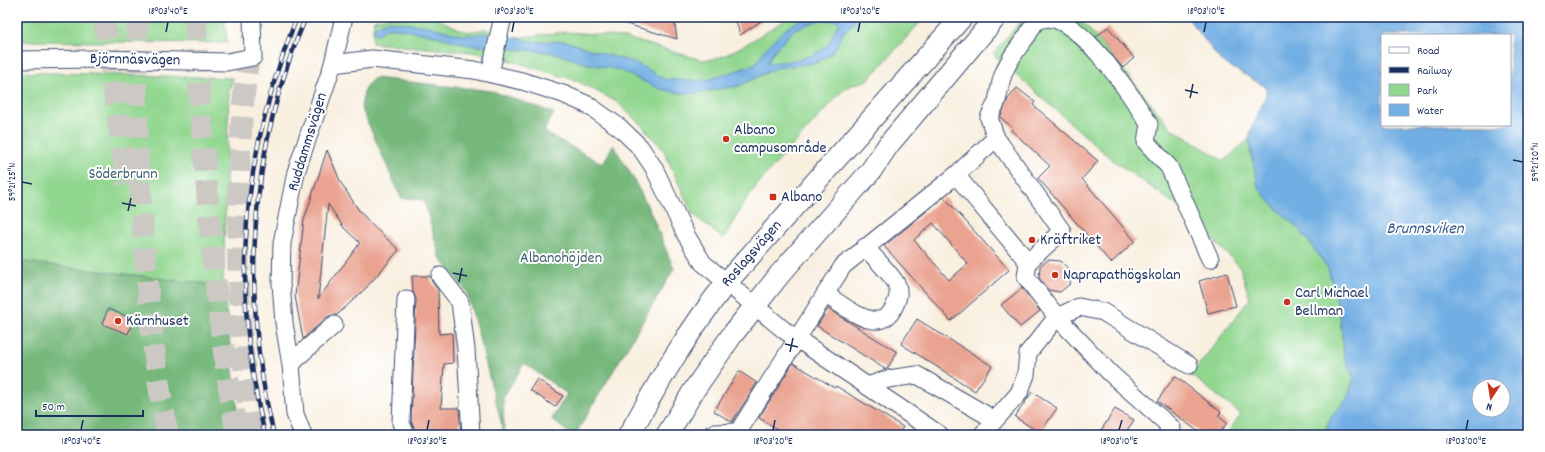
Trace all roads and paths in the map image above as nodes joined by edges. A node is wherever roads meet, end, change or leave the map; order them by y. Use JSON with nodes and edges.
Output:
{"nodes":[{"id":1,"x":252,"y":17,"type":"edge"},
{"id":2,"x":344,"y":17,"type":"edge"},
{"id":3,"x":962,"y":17,"type":"edge"},
{"id":4,"x":996,"y":17,"type":"edge"},
{"id":5,"x":501,"y":24,"type":"edge"},
{"id":6,"x":17,"y":60,"type":"edge"},
{"id":7,"x":334,"y":64,"type":"junction"},
{"id":8,"x":490,"y":73,"type":"junction"},
{"id":9,"x":996,"y":138,"type":"junction"},
{"id":10,"x":956,"y":175,"type":"junction"},
{"id":11,"x":865,"y":247,"type":"junction"},
{"id":12,"x":1210,"y":259,"type":"dead end"},
{"id":13,"x":1028,"y":262,"type":"junction"},
{"id":14,"x":440,"y":276,"type":"dead end"},
{"id":15,"x":727,"y":282,"type":"junction"},
{"id":16,"x":825,"y":294,"type":"junction"},
{"id":17,"x":406,"y":299,"type":"dead end"},
{"id":18,"x":755,"y":306,"type":"junction"},
{"id":19,"x":1057,"y":317,"type":"junction"},
{"id":20,"x":334,"y":325,"type":"dead end"},
{"id":21,"x":797,"y":339,"type":"junction"},
{"id":22,"x":291,"y":365,"type":"junction"},
{"id":23,"x":1189,"y":365,"type":"dead end"},
{"id":24,"x":867,"y":386,"type":"junction"},
{"id":25,"x":995,"y":420,"type":"junction"},
{"id":26,"x":740,"y":434,"type":"edge"},
{"id":27,"x":303,"y":435,"type":"edge"},
{"id":28,"x":406,"y":435,"type":"edge"},
{"id":29,"x":471,"y":435,"type":"edge"},
{"id":30,"x":628,"y":435,"type":"edge"},
{"id":31,"x":667,"y":435,"type":"edge"},
{"id":32,"x":711,"y":435,"type":"edge"},
{"id":33,"x":940,"y":435,"type":"edge"},
{"id":34,"x":982,"y":435,"type":"edge"},
{"id":35,"x":1166,"y":435,"type":"edge"}],
"edges":[{"from":1,"to":6,"type":"street","name":"Björnnäsvägen"},
{"from":2,"to":7,"type":"street","name":"Ruddammsvägen"},
{"from":3,"to":15,"type":"main road","name":"Roslagsvägen"},
{"from":4,"to":18,"type":"main road"},
{"from":5,"to":8,"type":"street"},
{"from":7,"to":8,"type":"street"},
{"from":7,"to":22,"type":"street","name":"Ruddammsvägen"},
{"from":8,"to":15,"type":"street"},
{"from":9,"to":10,"type":"street"},
{"from":9,"to":12,"type":"street"},
{"from":9,"to":13,"type":"street"},
{"from":10,"to":11,"type":"street"},
{"from":10,"to":13,"type":"street"},
{"from":11,"to":16,"type":"street"},
{"from":11,"to":16,"type":"street"},
{"from":13,"to":19,"type":"street"},
{"from":14,"to":29,"type":"street"},
{"from":15,"to":18,"type":"street"},
{"from":15,"to":30,"type":"main road","name":"Roslagsvägen"},
{"from":16,"to":21,"type":"street"},
{"from":17,"to":28,"type":"street"},
{"from":18,"to":21,"type":"street"},
{"from":18,"to":31,"type":"main road"},
{"from":19,"to":23,"type":"street"},
{"from":19,"to":25,"type":"street"},
{"from":19,"to":35,"type":"street"},
{"from":20,"to":22,"type":"street"},
{"from":21,"to":24,"type":"street"},
{"from":21,"to":26,"type":"street"},
{"from":22,"to":27,"type":"street","name":"Ruddammsvägen"},
{"from":24,"to":25,"type":"street"},
{"from":24,"to":33,"type":"street"},
{"from":25,"to":34,"type":"street"},
{"from":26,"to":32,"type":"street"}]}
